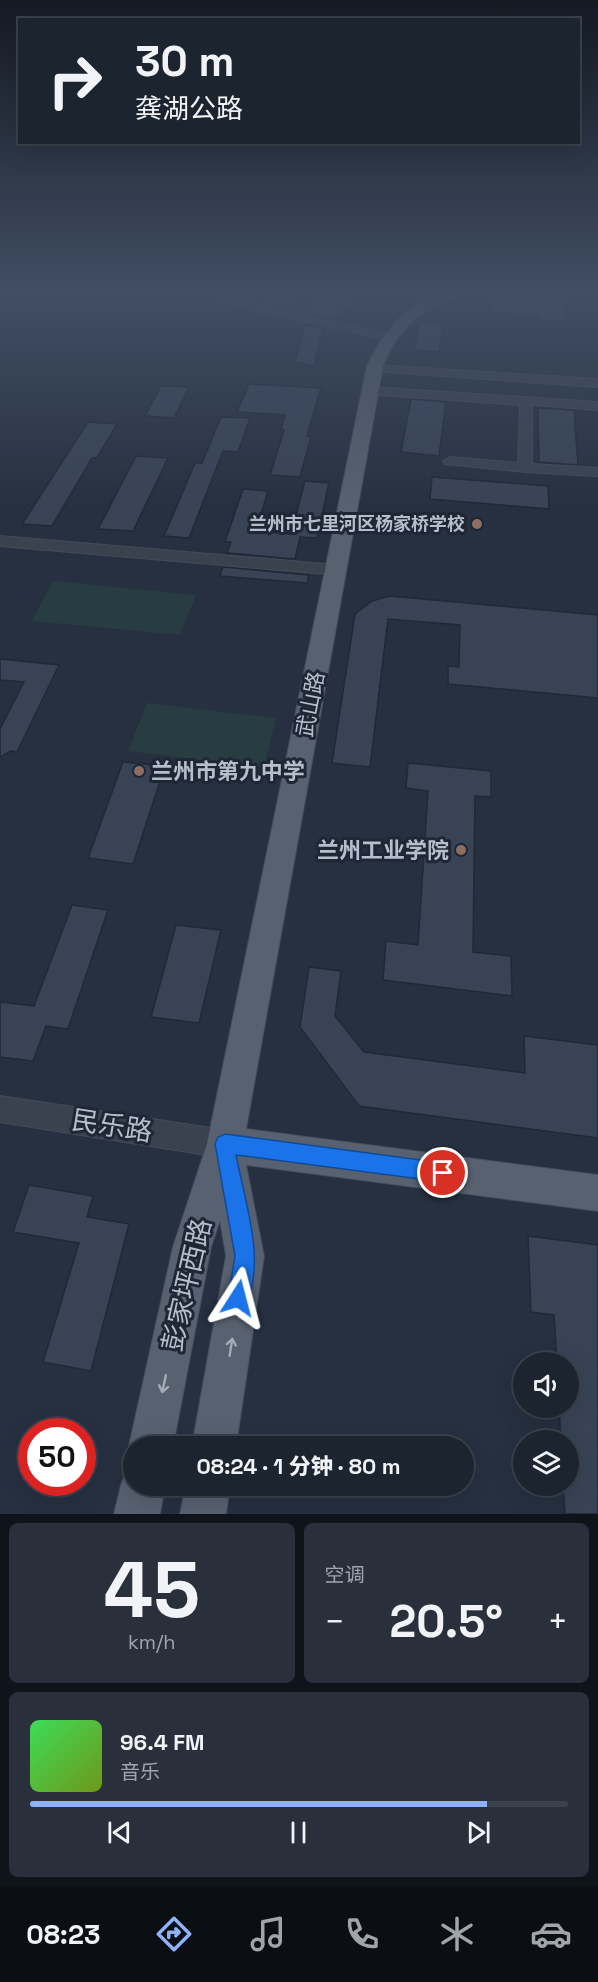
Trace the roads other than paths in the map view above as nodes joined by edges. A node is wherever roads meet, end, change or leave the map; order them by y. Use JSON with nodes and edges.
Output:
{"nodes":[{"id":1,"x":377,"y":366,"type":"edge"},
{"id":2,"x":373,"y":380,"type":"junction"},
{"id":3,"x":598,"y":383,"type":"edge"},
{"id":4,"x":526,"y":402,"type":"junction"},
{"id":5,"x":598,"y":406,"type":"edge"},
{"id":6,"x":450,"y":461,"type":"dead end"},
{"id":7,"x":525,"y":468,"type":"junction"},
{"id":8,"x":598,"y":472,"type":"edge"},
{"id":9,"x":0,"y":541,"type":"edge"},
{"id":10,"x":337,"y":570,"type":"junction"},
{"id":11,"x":0,"y":1109,"type":"edge"},
{"id":12,"x":225,"y":1144,"type":"junction"},
{"id":13,"x":598,"y":1193,"type":"edge"},
{"id":14,"x":153,"y":1436,"type":"edge"},
{"id":15,"x":216,"y":1436,"type":"edge"},
{"id":16,"x":141,"y":1496,"type":"edge"},
{"id":17,"x":206,"y":1496,"type":"edge"},
{"id":18,"x":138,"y":1514,"type":"edge"},
{"id":19,"x":203,"y":1514,"type":"edge"}],
"edges":[{"from":1,"to":2,"type":"main road","name":"武山路"},
{"from":2,"to":3,"type":"street"},
{"from":2,"to":4,"type":"street"},
{"from":2,"to":10,"type":"main road","name":"武山路"},
{"from":4,"to":5,"type":"street"},
{"from":4,"to":7,"type":"street"},
{"from":6,"to":7,"type":"street"},
{"from":7,"to":8,"type":"street"},
{"from":9,"to":10,"type":"street"},
{"from":10,"to":12,"type":"main road","name":"武山路"},
{"from":11,"to":12,"type":"street","name":"民乐路"},
{"from":12,"to":13,"type":"main road"},
{"from":12,"to":14,"type":"main road","name":"彭家坪西路","one_way":true},
{"from":15,"to":12,"type":"main road","name":"彭家坪西路","one_way":true},
{"from":16,"to":18,"type":"main road"},
{"from":17,"to":19,"type":"main road"}]}
